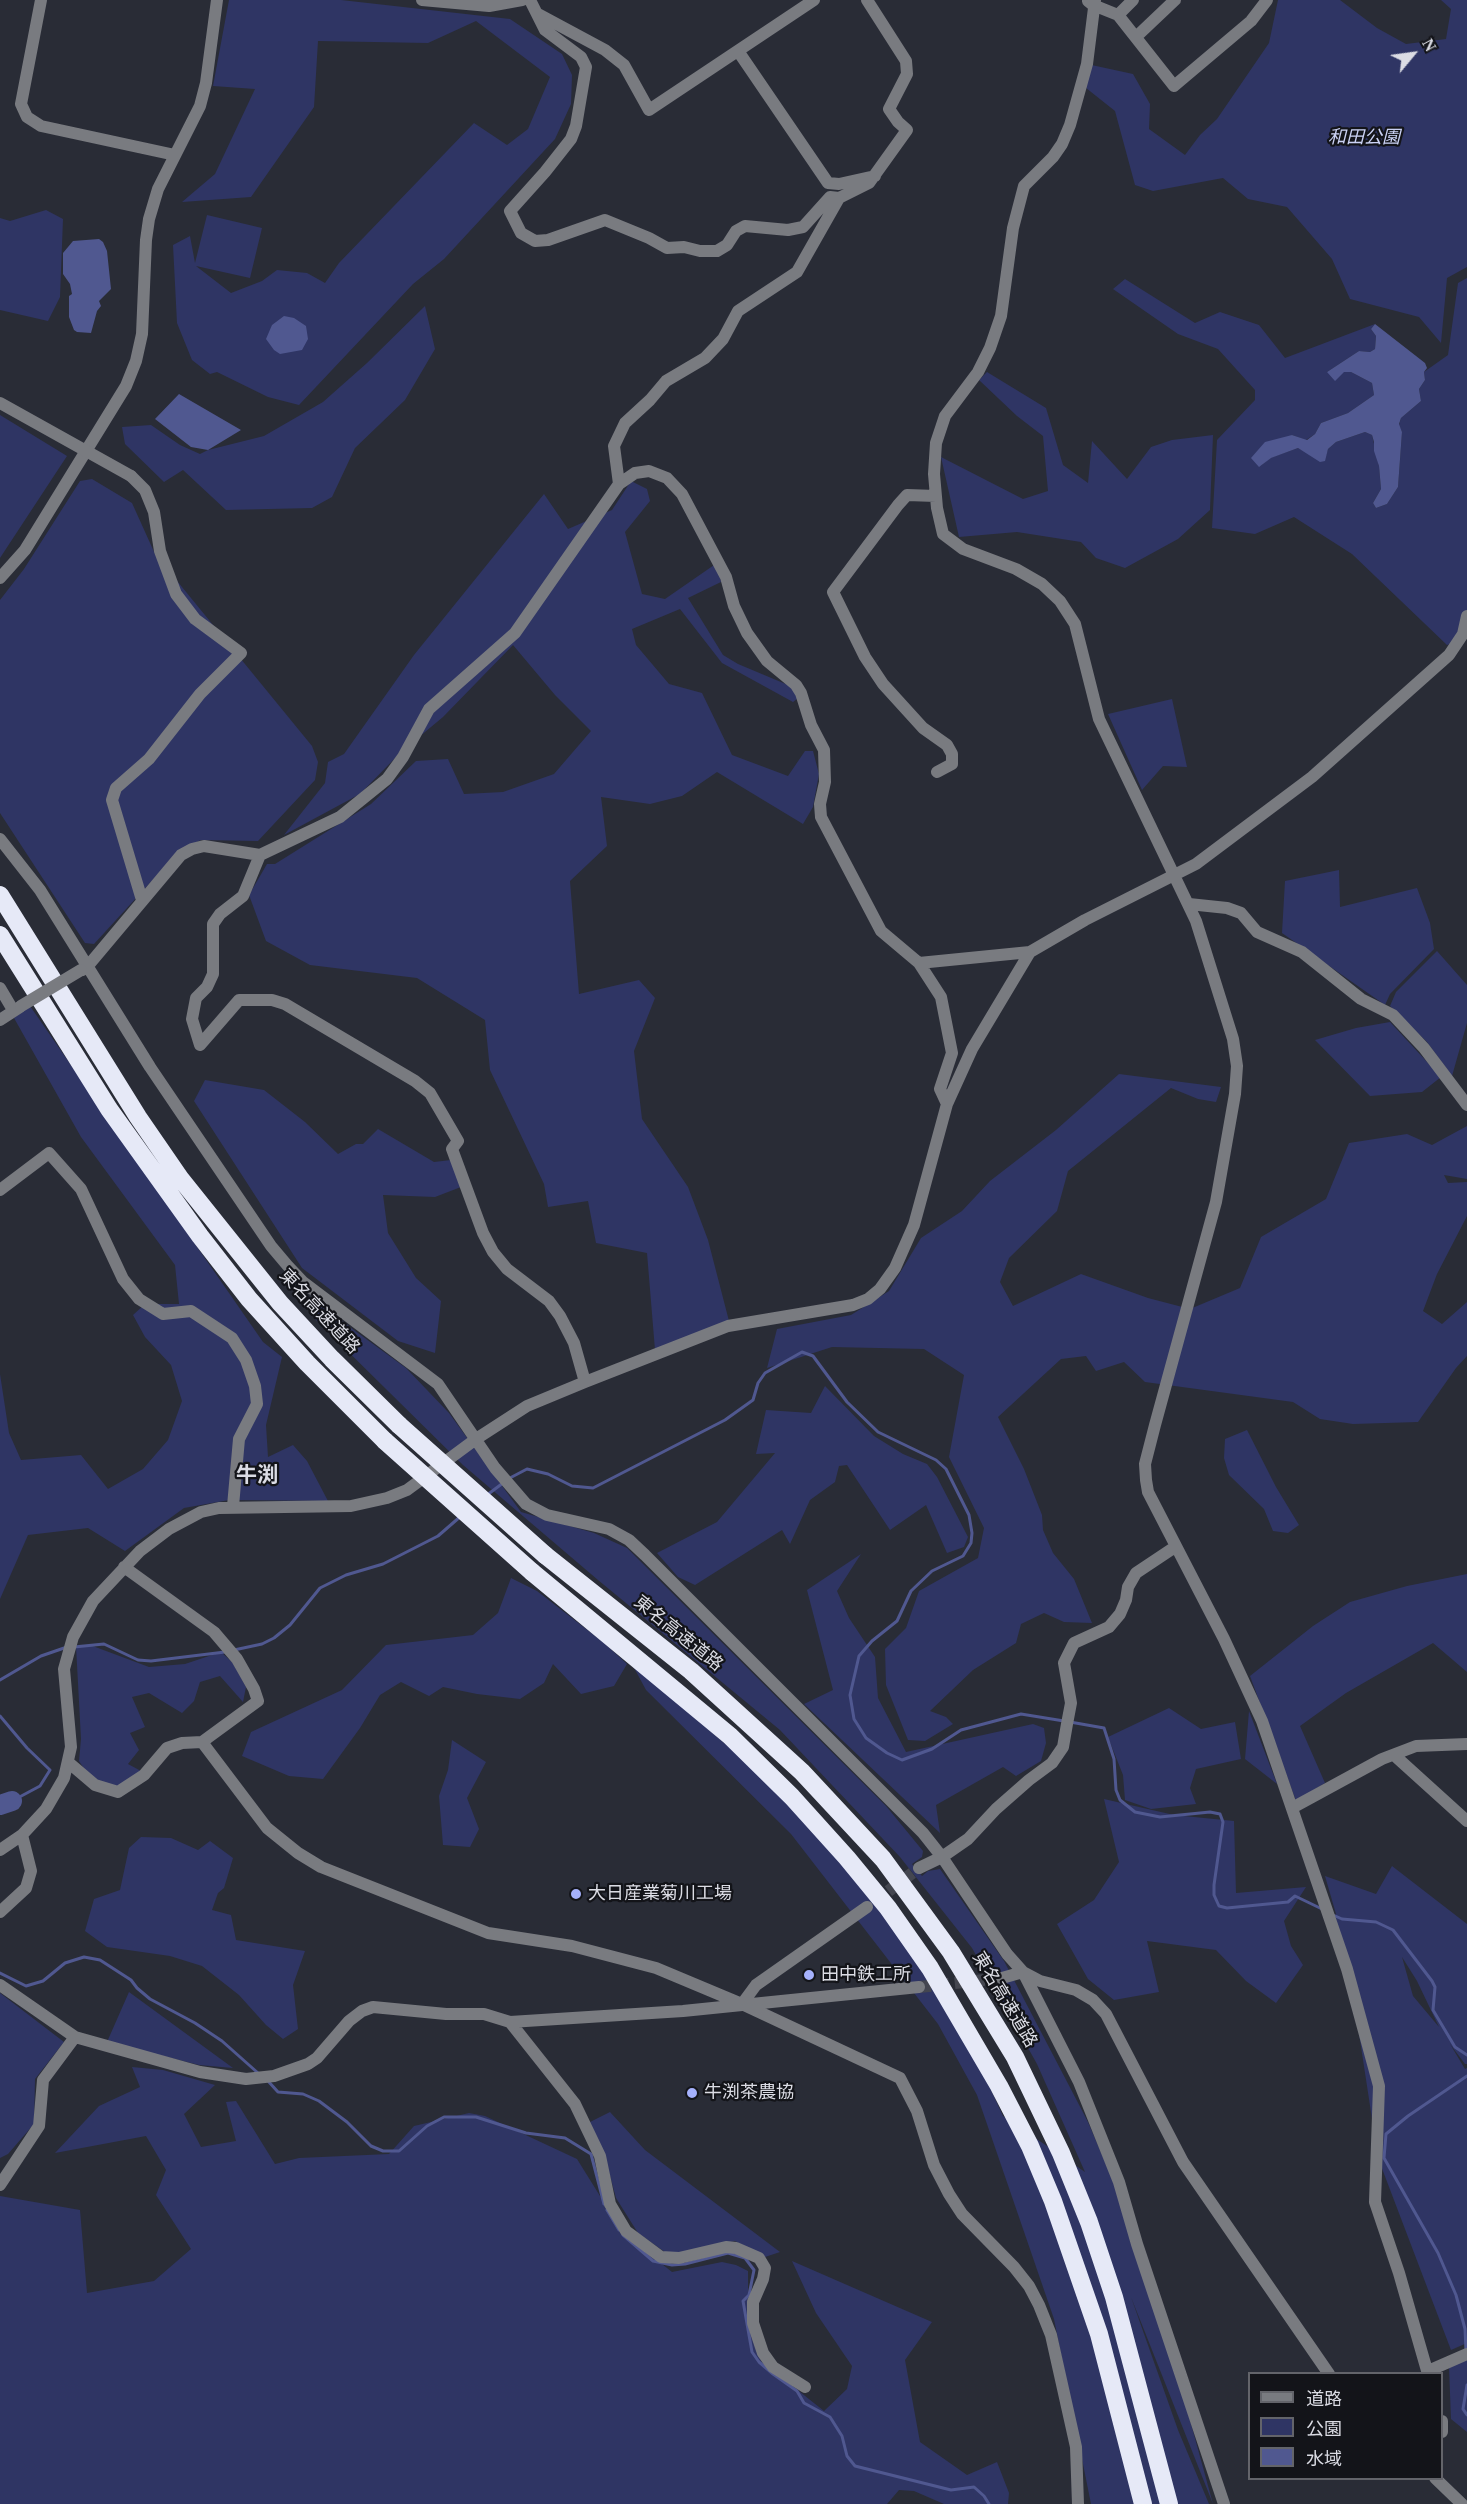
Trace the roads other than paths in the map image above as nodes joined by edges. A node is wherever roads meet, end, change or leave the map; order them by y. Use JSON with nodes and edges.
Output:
{"nodes":[{"id":1,"x":41,"y":0,"type":"edge"},
{"id":2,"x":217,"y":0,"type":"edge"},
{"id":3,"x":422,"y":0,"type":"edge"},
{"id":4,"x":522,"y":0,"type":"edge"},
{"id":5,"x":530,"y":0,"type":"edge"},
{"id":6,"x":814,"y":0,"type":"edge"},
{"id":7,"x":867,"y":0,"type":"edge"},
{"id":8,"x":1133,"y":0,"type":"edge"},
{"id":9,"x":1175,"y":0,"type":"edge"},
{"id":10,"x":1092,"y":2,"type":"edge"},
{"id":11,"x":1262,"y":2,"type":"edge"},
{"id":12,"x":538,"y":14,"type":"junction"},
{"id":13,"x":1118,"y":15,"type":"junction"},
{"id":14,"x":1137,"y":36,"type":"junction"},
{"id":15,"x":738,"y":51,"type":"junction"},
{"id":16,"x":175,"y":155,"type":"junction"},
{"id":17,"x":877,"y":175,"type":"junction"},
{"id":18,"x":839,"y":198,"type":"junction"},
{"id":19,"x":0,"y":403,"type":"edge"},
{"id":20,"x":619,"y":484,"type":"junction"},
{"id":21,"x":936,"y":496,"type":"junction"},
{"id":22,"x":0,"y":578,"type":"edge"},
{"id":23,"x":1467,"y":616,"type":"edge"},
{"id":24,"x":1462,"y":643,"type":"edge"},
{"id":25,"x":937,"y":772,"type":"dead end"},
{"id":26,"x":0,"y":839,"type":"edge"},
{"id":27,"x":260,"y":855,"type":"junction"},
{"id":28,"x":1176,"y":875,"type":"junction"},
{"id":29,"x":0,"y":895,"type":"edge"},
{"id":30,"x":142,"y":900,"type":"junction"},
{"id":31,"x":1189,"y":904,"type":"junction"},
{"id":32,"x":0,"y":935,"type":"edge"},
{"id":33,"x":1030,"y":952,"type":"junction"},
{"id":34,"x":920,"y":963,"type":"junction"},
{"id":35,"x":84,"y":968,"type":"junction"},
{"id":36,"x":0,"y":988,"type":"edge"},
{"id":37,"x":17,"y":1008,"type":"junction"},
{"id":38,"x":0,"y":1020,"type":"edge"},
{"id":39,"x":948,"y":1104,"type":"junction"},
{"id":40,"x":1467,"y":1105,"type":"edge"},
{"id":41,"x":0,"y":1190,"type":"edge"},
{"id":42,"x":585,"y":1382,"type":"junction"},
{"id":43,"x":476,"y":1438,"type":"junction"},
{"id":44,"x":233,"y":1506,"type":"junction"},
{"id":45,"x":1175,"y":1547,"type":"junction"},
{"id":46,"x":124,"y":1567,"type":"junction"},
{"id":47,"x":202,"y":1742,"type":"junction"},
{"id":48,"x":1467,"y":1744,"type":"edge"},
{"id":49,"x":1394,"y":1755,"type":"junction"},
{"id":50,"x":69,"y":1762,"type":"junction"},
{"id":51,"x":1292,"y":1808,"type":"junction"},
{"id":52,"x":1467,"y":1821,"type":"edge"},
{"id":53,"x":22,"y":1835,"type":"junction"},
{"id":54,"x":0,"y":1850,"type":"edge"},
{"id":55,"x":942,"y":1857,"type":"junction"},
{"id":56,"x":919,"y":1868,"type":"tunnel mouth"},
{"id":57,"x":867,"y":1907,"type":"tunnel mouth"},
{"id":58,"x":0,"y":1912,"type":"edge"},
{"id":59,"x":1023,"y":1972,"type":"junction"},
{"id":60,"x":1002,"y":1978,"type":"tunnel mouth"},
{"id":61,"x":0,"y":1985,"type":"edge"},
{"id":62,"x":919,"y":1987,"type":"tunnel mouth"},
{"id":63,"x":742,"y":2004,"type":"junction"},
{"id":64,"x":510,"y":2022,"type":"junction"},
{"id":65,"x":75,"y":2037,"type":"junction"},
{"id":66,"x":0,"y":2185,"type":"edge"},
{"id":67,"x":1467,"y":2354,"type":"edge"},
{"id":68,"x":1328,"y":2372,"type":"edge"},
{"id":69,"x":1428,"y":2372,"type":"edge"},
{"id":70,"x":805,"y":2387,"type":"dead end"},
{"id":71,"x":1437,"y":2480,"type":"edge"},
{"id":72,"x":1078,"y":2504,"type":"edge"},
{"id":73,"x":1143,"y":2504,"type":"edge"},
{"id":74,"x":1168,"y":2504,"type":"edge"},
{"id":75,"x":1224,"y":2504,"type":"edge"},
{"id":76,"x":1461,"y":2504,"type":"edge"}],
"edges":[{"from":1,"to":16,"type":"street"},
{"from":2,"to":16,"type":"street"},
{"from":3,"to":4,"type":"street"},
{"from":5,"to":12,"type":"street"},
{"from":6,"to":15,"type":"street"},
{"from":7,"to":17,"type":"street"},
{"from":8,"to":13,"type":"street"},
{"from":9,"to":14,"type":"street"},
{"from":10,"to":13,"type":"street"},
{"from":10,"to":21,"type":"street"},
{"from":11,"to":14,"type":"street"},
{"from":12,"to":15,"type":"street"},
{"from":12,"to":18,"type":"street"},
{"from":13,"to":14,"type":"street"},
{"from":15,"to":17,"type":"street"},
{"from":16,"to":22,"type":"street"},
{"from":17,"to":18,"type":"street"},
{"from":18,"to":20,"type":"street"},
{"from":19,"to":30,"type":"street","bridge":true},
{"from":20,"to":27,"type":"street"},
{"from":20,"to":34,"type":"street"},
{"from":21,"to":25,"type":"street"},
{"from":21,"to":28,"type":"street"},
{"from":23,"to":24,"type":"street"},
{"from":24,"to":28,"type":"street"},
{"from":26,"to":35,"type":"street"},
{"from":27,"to":30,"type":"street"},
{"from":27,"to":42,"type":"street"},
{"from":28,"to":31,"type":"street"},
{"from":28,"to":33,"type":"street"},
{"from":29,"to":74,"type":"highway","name":"東名高速道路","bridge":true},
{"from":30,"to":35,"type":"street"},
{"from":31,"to":40,"type":"street"},
{"from":31,"to":45,"type":"street"},
{"from":32,"to":73,"type":"highway","bridge":true},
{"from":33,"to":34,"type":"street"},
{"from":33,"to":39,"type":"street"},
{"from":34,"to":39,"type":"street"},
{"from":35,"to":37,"type":"street","bridge":true},
{"from":35,"to":43,"type":"street"},
{"from":36,"to":37,"type":"street"},
{"from":37,"to":38,"type":"street"},
{"from":39,"to":42,"type":"street"},
{"from":41,"to":44,"type":"street"},
{"from":42,"to":43,"type":"street"},
{"from":43,"to":44,"type":"street"},
{"from":43,"to":55,"type":"street"},
{"from":44,"to":46,"type":"street"},
{"from":45,"to":51,"type":"street"},
{"from":45,"to":55,"type":"street"},
{"from":46,"to":47,"type":"street"},
{"from":46,"to":50,"type":"street"},
{"from":47,"to":50,"type":"street"},
{"from":47,"to":63,"type":"street"},
{"from":48,"to":49,"type":"street"},
{"from":49,"to":51,"type":"street"},
{"from":49,"to":52,"type":"street"},
{"from":50,"to":53,"type":"street"},
{"from":51,"to":69,"type":"street"},
{"from":53,"to":54,"type":"street"},
{"from":53,"to":58,"type":"street"},
{"from":55,"to":56,"type":"street"},
{"from":55,"to":59,"type":"street"},
{"from":57,"to":63,"type":"street"},
{"from":59,"to":60,"type":"street"},
{"from":59,"to":68,"type":"street"},
{"from":59,"to":75,"type":"street"},
{"from":61,"to":65,"type":"street"},
{"from":62,"to":63,"type":"street"},
{"from":63,"to":64,"type":"street"},
{"from":63,"to":72,"type":"street"},
{"from":64,"to":65,"type":"street"},
{"from":64,"to":70,"type":"street"},
{"from":65,"to":66,"type":"street"},
{"from":67,"to":69,"type":"street"},
{"from":71,"to":76,"type":"street"}]}
